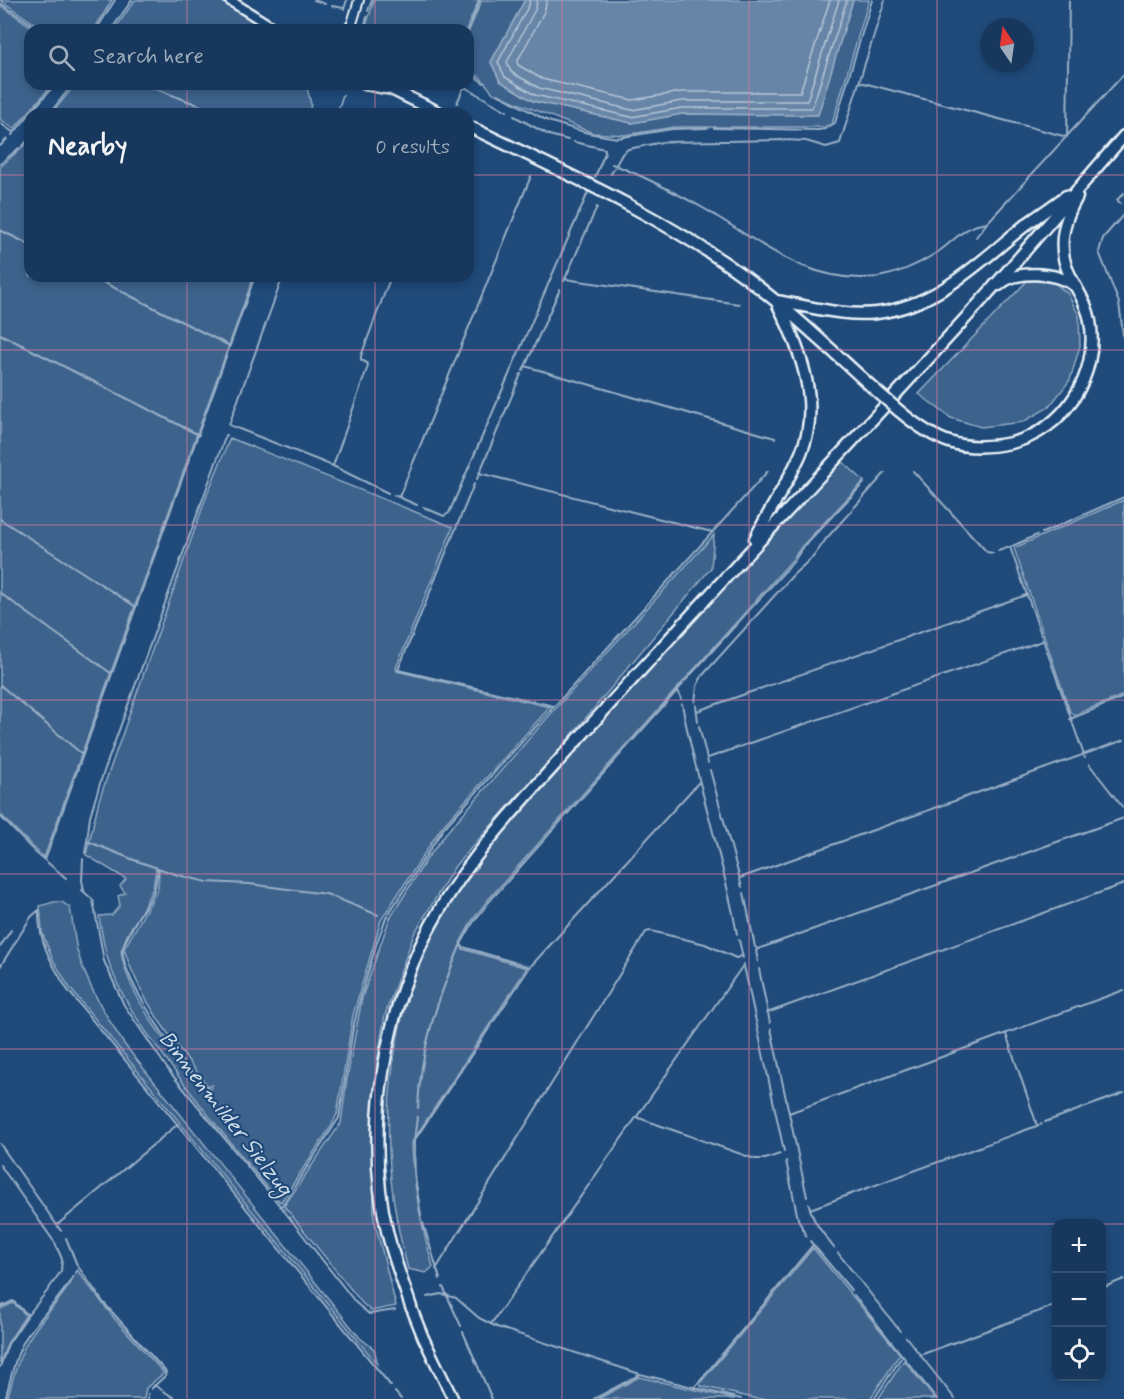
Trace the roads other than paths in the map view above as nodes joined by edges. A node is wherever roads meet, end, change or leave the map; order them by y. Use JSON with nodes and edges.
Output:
{"nodes":[{"id":1,"x":229,"y":0,"type":"edge"},
{"id":2,"x":359,"y":0,"type":"edge"},
{"id":3,"x":267,"y":24,"type":"edge"},
{"id":4,"x":352,"y":24,"type":"edge"},
{"id":5,"x":394,"y":90,"type":"edge"},
{"id":6,"x":430,"y":108,"type":"edge"},
{"id":7,"x":474,"y":129,"type":"edge"},
{"id":8,"x":1124,"y":136,"type":"edge"},
{"id":9,"x":1082,"y":184,"type":"junction"},
{"id":10,"x":1077,"y":287,"type":"junction"},
{"id":11,"x":776,"y":301,"type":"junction"},
{"id":12,"x":973,"y":310,"type":"junction"},
{"id":13,"x":749,"y":550,"type":"junction"},
{"id":14,"x":411,"y":1307,"type":"joint"},
{"id":15,"x":453,"y":1399,"type":"edge"}],
"edges":[{"from":1,"to":3,"type":"main road"},
{"from":2,"to":4,"type":"street"},
{"from":5,"to":6,"type":"highway"},
{"from":7,"to":11,"type":"highway"},
{"from":8,"to":9,"type":"highway"},
{"from":9,"to":10,"type":"highway"},
{"from":9,"to":11,"type":"highway"},
{"from":9,"to":12,"type":"highway"},
{"from":10,"to":11,"type":"highway","bridge":true},
{"from":10,"to":12,"type":"highway"},
{"from":11,"to":13,"type":"highway"},
{"from":12,"to":13,"type":"highway"},
{"from":13,"to":14,"type":"highway"},
{"from":14,"to":15,"type":"main road"}]}
